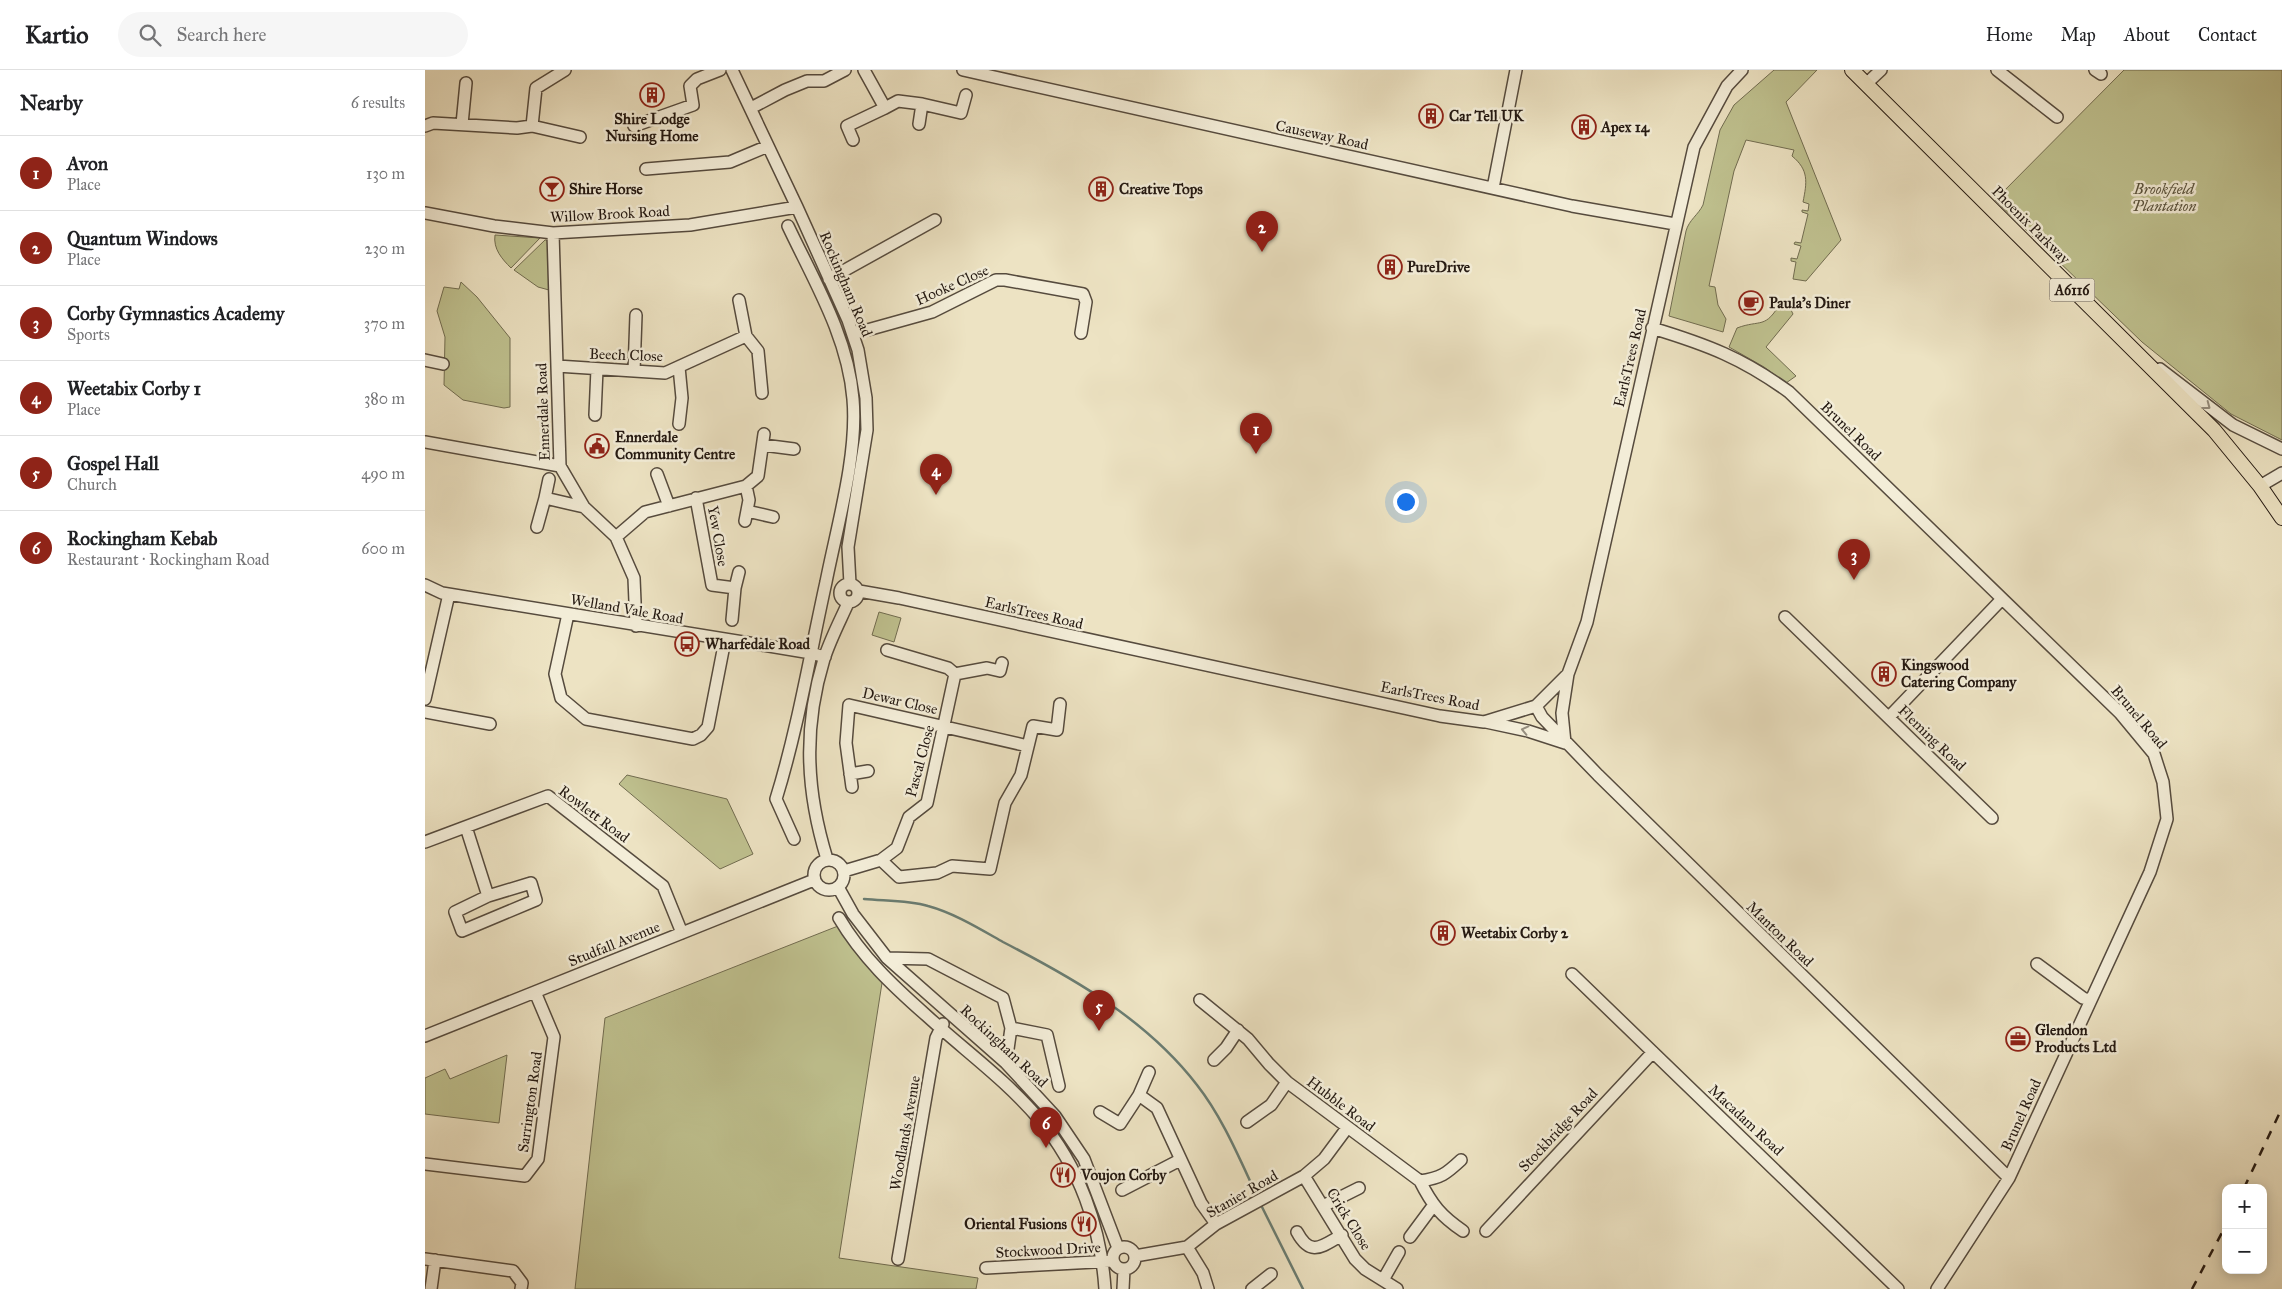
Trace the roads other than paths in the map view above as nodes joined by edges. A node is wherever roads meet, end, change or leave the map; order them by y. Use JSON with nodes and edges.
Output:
{"nodes":[{"id":1,"x":565,"y":70,"type":"edge"},
{"id":2,"x":720,"y":70,"type":"edge"},
{"id":3,"x":732,"y":70,"type":"edge"},
{"id":4,"x":845,"y":70,"type":"edge"},
{"id":5,"x":864,"y":70,"type":"edge"},
{"id":6,"x":963,"y":70,"type":"edge"},
{"id":7,"x":1516,"y":70,"type":"edge"},
{"id":8,"x":1742,"y":70,"type":"edge"},
{"id":9,"x":1853,"y":70,"type":"edge"},
{"id":10,"x":1881,"y":70,"type":"edge"},
{"id":11,"x":1997,"y":70,"type":"edge"},
{"id":12,"x":466,"y":83,"type":"dead end"},
{"id":13,"x":1866,"y":84,"type":"junction"},
{"id":14,"x":966,"y":95,"type":"dead end"},
{"id":15,"x":922,"y":104,"type":"junction"},
{"id":16,"x":751,"y":108,"type":"junction"},
{"id":17,"x":885,"y":108,"type":"junction"},
{"id":18,"x":2057,"y":118,"type":"dead end"},
{"id":19,"x":462,"y":124,"type":"junction"},
{"id":20,"x":919,"y":124,"type":"dead end"},
{"id":21,"x":425,"y":126,"type":"edge"},
{"id":22,"x":532,"y":126,"type":"junction"},
{"id":23,"x":635,"y":126,"type":"dead end"},
{"id":24,"x":580,"y":138,"type":"dead end"},
{"id":25,"x":853,"y":140,"type":"dead end"},
{"id":26,"x":768,"y":146,"type":"junction"},
{"id":27,"x":646,"y":169,"type":"dead end"},
{"id":28,"x":1493,"y":188,"type":"junction"},
{"id":29,"x":797,"y":207,"type":"junction"},
{"id":30,"x":425,"y":213,"type":"edge"},
{"id":31,"x":935,"y":220,"type":"dead end"},
{"id":32,"x":1675,"y":224,"type":"junction"},
{"id":33,"x":788,"y":226,"type":"dead end"},
{"id":34,"x":553,"y":233,"type":"junction"},
{"id":35,"x":829,"y":279,"type":"junction"},
{"id":36,"x":739,"y":300,"type":"dead end"},
{"id":37,"x":636,"y":316,"type":"dead end"},
{"id":38,"x":1652,"y":328,"type":"junction"},
{"id":39,"x":1081,"y":333,"type":"dead end"},
{"id":40,"x":853,"y":334,"type":"junction"},
{"id":41,"x":746,"y":336,"type":"junction"},
{"id":42,"x":2141,"y":355,"type":"junction"},
{"id":43,"x":425,"y":360,"type":"edge"},
{"id":44,"x":443,"y":364,"type":"dead end"},
{"id":45,"x":557,"y":366,"type":"junction"},
{"id":46,"x":679,"y":367,"type":"junction"},
{"id":47,"x":597,"y":369,"type":"junction"},
{"id":48,"x":634,"y":371,"type":"junction"},
{"id":49,"x":765,"y":388,"type":"dead end"},
{"id":50,"x":682,"y":398,"type":"junction"},
{"id":51,"x":694,"y":398,"type":"dead end"},
{"id":52,"x":595,"y":415,"type":"dead end"},
{"id":53,"x":679,"y":424,"type":"dead end"},
{"id":54,"x":425,"y":442,"type":"edge"},
{"id":55,"x":794,"y":449,"type":"dead end"},
{"id":56,"x":2282,"y":449,"type":"edge"},
{"id":57,"x":559,"y":466,"type":"junction"},
{"id":58,"x":2282,"y":472,"type":"edge"},
{"id":59,"x":657,"y":474,"type":"dead end"},
{"id":60,"x":549,"y":479,"type":"dead end"},
{"id":61,"x":746,"y":486,"type":"junction"},
{"id":62,"x":2260,"y":486,"type":"junction"},
{"id":63,"x":545,"y":498,"type":"junction"},
{"id":64,"x":696,"y":498,"type":"junction"},
{"id":65,"x":669,"y":506,"type":"junction"},
{"id":66,"x":584,"y":507,"type":"junction"},
{"id":67,"x":773,"y":517,"type":"dead end"},
{"id":68,"x":2282,"y":518,"type":"edge"},
{"id":69,"x":537,"y":527,"type":"dead end"},
{"id":70,"x":616,"y":537,"type":"junction"},
{"id":71,"x":739,"y":572,"type":"dead end"},
{"id":72,"x":425,"y":585,"type":"edge"},
{"id":73,"x":735,"y":588,"type":"junction"},
{"id":74,"x":854,"y":588,"type":"junction"},
{"id":75,"x":449,"y":594,"type":"junction"},
{"id":76,"x":2002,"y":599,"type":"junction"},
{"id":77,"x":568,"y":614,"type":"junction"},
{"id":78,"x":1785,"y":617,"type":"dead end"},
{"id":79,"x":732,"y":620,"type":"dead end"},
{"id":80,"x":636,"y":626,"type":"junction"},
{"id":81,"x":725,"y":640,"type":"junction"},
{"id":82,"x":887,"y":650,"type":"dead end"},
{"id":83,"x":811,"y":653,"type":"junction"},
{"id":84,"x":825,"y":657,"type":"junction"},
{"id":85,"x":1000,"y":672,"type":"dead end"},
{"id":86,"x":955,"y":674,"type":"junction"},
{"id":87,"x":1568,"y":674,"type":"junction"},
{"id":88,"x":852,"y":692,"type":"dead end"},
{"id":89,"x":425,"y":700,"type":"edge"},
{"id":90,"x":849,"y":704,"type":"junction"},
{"id":91,"x":1060,"y":704,"type":"dead end"},
{"id":92,"x":1536,"y":706,"type":"junction"},
{"id":93,"x":425,"y":712,"type":"edge"},
{"id":94,"x":1889,"y":717,"type":"junction"},
{"id":95,"x":1484,"y":722,"type":"junction"},
{"id":96,"x":490,"y":724,"type":"dead end"},
{"id":97,"x":944,"y":727,"type":"junction"},
{"id":98,"x":1565,"y":743,"type":"junction"},
{"id":99,"x":1028,"y":746,"type":"junction"},
{"id":100,"x":868,"y":771,"type":"dead end"},
{"id":101,"x":850,"y":774,"type":"junction"},
{"id":102,"x":853,"y":787,"type":"dead end"},
{"id":103,"x":1992,"y":818,"type":"dead end"},
{"id":104,"x":466,"y":826,"type":"junction"},
{"id":105,"x":794,"y":839,"type":"dead end"},
{"id":106,"x":425,"y":842,"type":"edge"},
{"id":107,"x":827,"y":859,"type":"junction"},
{"id":108,"x":881,"y":860,"type":"junction"},
{"id":109,"x":844,"y":871,"type":"junction"},
{"id":110,"x":814,"y":880,"type":"junction"},
{"id":111,"x":838,"y":887,"type":"junction"},
{"id":112,"x":488,"y":896,"type":"junction"},
{"id":113,"x":839,"y":918,"type":"dead end"},
{"id":114,"x":683,"y":933,"type":"junction"},
{"id":115,"x":887,"y":958,"type":"junction"},
{"id":116,"x":2037,"y":964,"type":"dead end"},
{"id":117,"x":1572,"y":974,"type":"dead end"},
{"id":118,"x":535,"y":992,"type":"junction"},
{"id":119,"x":1200,"y":1000,"type":"dead end"},
{"id":120,"x":2090,"y":1000,"type":"junction"},
{"id":121,"x":950,"y":1015,"type":"junction"},
{"id":122,"x":940,"y":1028,"type":"junction"},
{"id":123,"x":1011,"y":1028,"type":"junction"},
{"id":124,"x":1238,"y":1030,"type":"junction"},
{"id":125,"x":425,"y":1036,"type":"edge"},
{"id":126,"x":1653,"y":1052,"type":"junction"},
{"id":127,"x":1214,"y":1060,"type":"dead end"},
{"id":128,"x":1006,"y":1063,"type":"junction"},
{"id":129,"x":1149,"y":1072,"type":"dead end"},
{"id":130,"x":1287,"y":1082,"type":"junction"},
{"id":131,"x":1059,"y":1086,"type":"dead end"},
{"id":132,"x":1139,"y":1095,"type":"junction"},
{"id":133,"x":1100,"y":1112,"type":"dead end"},
{"id":134,"x":1247,"y":1122,"type":"dead end"},
{"id":135,"x":1347,"y":1128,"type":"junction"},
{"id":136,"x":1180,"y":1160,"type":"junction"},
{"id":137,"x":1461,"y":1160,"type":"dead end"},
{"id":138,"x":425,"y":1164,"type":"edge"},
{"id":139,"x":1090,"y":1173,"type":"junction"},
{"id":140,"x":1304,"y":1176,"type":"junction"},
{"id":141,"x":1076,"y":1178,"type":"junction"},
{"id":142,"x":2009,"y":1178,"type":"junction"},
{"id":143,"x":1421,"y":1181,"type":"junction"},
{"id":144,"x":1359,"y":1188,"type":"dead end"},
{"id":145,"x":1122,"y":1190,"type":"dead end"},
{"id":146,"x":1323,"y":1206,"type":"junction"},
{"id":147,"x":1433,"y":1206,"type":"junction"},
{"id":148,"x":1216,"y":1224,"type":"junction"},
{"id":149,"x":1486,"y":1231,"type":"dead end"},
{"id":150,"x":1297,"y":1232,"type":"dead end"},
{"id":151,"x":1463,"y":1232,"type":"dead end"},
{"id":152,"x":1342,"y":1235,"type":"junction"},
{"id":153,"x":1409,"y":1237,"type":"dead end"},
{"id":154,"x":1187,"y":1247,"type":"junction"},
{"id":155,"x":1119,"y":1248,"type":"junction"},
{"id":156,"x":1399,"y":1252,"type":"dead end"},
{"id":157,"x":1135,"y":1256,"type":"junction"},
{"id":158,"x":898,"y":1259,"type":"dead end"},
{"id":159,"x":430,"y":1260,"type":"edge"},
{"id":160,"x":1108,"y":1262,"type":"junction"},
{"id":161,"x":986,"y":1268,"type":"dead end"},
{"id":162,"x":1124,"y":1269,"type":"junction"},
{"id":163,"x":1271,"y":1274,"type":"dead end"},
{"id":164,"x":1383,"y":1280,"type":"junction"},
{"id":165,"x":431,"y":1289,"type":"edge"},
{"id":166,"x":521,"y":1289,"type":"edge"},
{"id":167,"x":1105,"y":1289,"type":"edge"},
{"id":168,"x":1123,"y":1289,"type":"edge"},
{"id":169,"x":1208,"y":1289,"type":"edge"},
{"id":170,"x":1252,"y":1289,"type":"edge"},
{"id":171,"x":1397,"y":1289,"type":"edge"},
{"id":172,"x":1898,"y":1289,"type":"edge"},
{"id":173,"x":1937,"y":1289,"type":"edge"}],
"edges":[{"from":1,"to":22,"type":"street"},
{"from":2,"to":23,"type":"street"},
{"from":3,"to":16,"type":"street","name":"Rockingham Road"},
{"from":4,"to":16,"type":"street"},
{"from":5,"to":17,"type":"street"},
{"from":6,"to":28,"type":"street","name":"Causeway Road"},
{"from":7,"to":28,"type":"street"},
{"from":8,"to":32,"type":"street","name":"EarlsTrees Road"},
{"from":9,"to":13,"type":"main road","name":"Phoenix Parkway","number":"A6116"},
{"from":10,"to":13,"type":"street"},
{"from":11,"to":18,"type":"street"},
{"from":12,"to":19,"type":"street"},
{"from":13,"to":42,"type":"main road","name":"Phoenix Parkway","number":"A6116"},
{"from":14,"to":15,"type":"street"},
{"from":15,"to":17,"type":"street"},
{"from":15,"to":20,"type":"street"},
{"from":16,"to":26,"type":"street","name":"Rockingham Road"},
{"from":17,"to":25,"type":"street"},
{"from":19,"to":21,"type":"street"},
{"from":19,"to":22,"type":"street"},
{"from":22,"to":24,"type":"street"},
{"from":26,"to":27,"type":"street"},
{"from":26,"to":29,"type":"street","name":"Rockingham Road"},
{"from":28,"to":32,"type":"street","name":"Causeway Road"},
{"from":29,"to":34,"type":"street","name":"Willow Brook Road"},
{"from":29,"to":35,"type":"street","name":"Rockingham Road"},
{"from":30,"to":34,"type":"street","name":"Willow Brook Road"},
{"from":31,"to":35,"type":"street"},
{"from":32,"to":38,"type":"street","name":"EarlsTrees Road"},
{"from":33,"to":83,"type":"street"},
{"from":34,"to":45,"type":"street","name":"Ennerdale Road"},
{"from":35,"to":40,"type":"street","name":"Rockingham Road"},
{"from":36,"to":41,"type":"street"},
{"from":37,"to":48,"type":"street"},
{"from":38,"to":76,"type":"street","name":"Brunel Road"},
{"from":38,"to":87,"type":"street","name":"EarlsTrees Road"},
{"from":39,"to":40,"type":"street","name":"Hooke Close"},
{"from":40,"to":74,"type":"street","name":"Rockingham Road"},
{"from":41,"to":46,"type":"street","name":"Beech Close"},
{"from":41,"to":49,"type":"street"},
{"from":42,"to":56,"type":"street","one_way":true},
{"from":42,"to":62,"type":"main road","name":"Phoenix Parkway","number":"A6116"},
{"from":43,"to":44,"type":"street"},
{"from":45,"to":47,"type":"street","name":"Beech Close"},
{"from":45,"to":57,"type":"street","name":"Ennerdale Road"},
{"from":46,"to":48,"type":"street","name":"Beech Close"},
{"from":46,"to":50,"type":"street"},
{"from":47,"to":48,"type":"street","name":"Beech Close"},
{"from":47,"to":52,"type":"street"},
{"from":50,"to":51,"type":"street"},
{"from":50,"to":53,"type":"street"},
{"from":54,"to":57,"type":"street"},
{"from":55,"to":61,"type":"street"},
{"from":57,"to":66,"type":"street","name":"Ennerdale Road"},
{"from":58,"to":62,"type":"street"},
{"from":59,"to":65,"type":"street"},
{"from":60,"to":63,"type":"street"},
{"from":61,"to":64,"type":"street"},
{"from":61,"to":67,"type":"street"},
{"from":62,"to":68,"type":"main road","name":"Phoenix Parkway","number":"A6116"},
{"from":63,"to":66,"type":"street"},
{"from":63,"to":69,"type":"street"},
{"from":64,"to":65,"type":"street"},
{"from":64,"to":73,"type":"street","name":"Yew Close"},
{"from":65,"to":70,"type":"street"},
{"from":66,"to":70,"type":"street","name":"Ennerdale Road"},
{"from":70,"to":80,"type":"street","name":"Ennerdale Road"},
{"from":71,"to":73,"type":"street","name":"Yew Close"},
{"from":72,"to":75,"type":"street","name":"Welland Vale Road"},
{"from":73,"to":79,"type":"street","name":"Yew Close"},
{"from":74,"to":84,"type":"street"},
{"from":74,"to":95,"type":"street","name":"EarlsTrees Road"},
{"from":75,"to":77,"type":"street","name":"Welland Vale Road"},
{"from":75,"to":89,"type":"street"},
{"from":76,"to":94,"type":"street"},
{"from":76,"to":120,"type":"street","name":"Brunel Road"},
{"from":77,"to":80,"type":"street","name":"Welland Vale Road"},
{"from":77,"to":81,"type":"street"},
{"from":78,"to":94,"type":"street","name":"Fleming Road"},
{"from":80,"to":81,"type":"street","name":"Welland Vale Road"},
{"from":81,"to":83,"type":"street","name":"Welland Vale Road"},
{"from":82,"to":86,"type":"street"},
{"from":83,"to":84,"type":"street","name":"Welland Vale Road"},
{"from":83,"to":105,"type":"street"},
{"from":84,"to":107,"type":"street"},
{"from":85,"to":86,"type":"street"},
{"from":86,"to":97,"type":"street","name":"Pascal Close"},
{"from":87,"to":92,"type":"street","name":"EarlsTrees Road"},
{"from":87,"to":98,"type":"street"},
{"from":88,"to":90,"type":"street","name":"Dewar Close"},
{"from":90,"to":97,"type":"street","name":"Dewar Close"},
{"from":90,"to":101,"type":"street","name":"Dewar Close"},
{"from":91,"to":99,"type":"street"},
{"from":92,"to":95,"type":"street","name":"EarlsTrees Road"},
{"from":92,"to":98,"type":"street","name":"Manton Road"},
{"from":93,"to":96,"type":"street"},
{"from":94,"to":103,"type":"street","name":"Fleming Road"},
{"from":98,"to":95,"type":"street","one_way":true},
{"from":97,"to":99,"type":"street","name":"Dewar Close"},
{"from":97,"to":108,"type":"street","name":"Pascal Close"},
{"from":98,"to":142,"type":"street","name":"Manton Road"},
{"from":99,"to":108,"type":"street"},
{"from":100,"to":101,"type":"street"},
{"from":101,"to":102,"type":"street","name":"Dewar Close"},
{"from":104,"to":106,"type":"street","name":"Rowlett Road"},
{"from":104,"to":112,"type":"street"},
{"from":104,"to":114,"type":"street","name":"Rowlett Road"},
{"from":107,"to":109,"type":"street"},
{"from":107,"to":110,"type":"street"},
{"from":108,"to":109,"type":"street","name":"Pascal Close"},
{"from":109,"to":111,"type":"street"},
{"from":110,"to":111,"type":"street"},
{"from":110,"to":114,"type":"street","name":"Studfall Avenue"},
{"from":111,"to":115,"type":"street","name":"Rockingham Road"},
{"from":112,"to":112,"type":"street"},
{"from":113,"to":122,"type":"street"},
{"from":114,"to":118,"type":"street","name":"Studfall Avenue"},
{"from":115,"to":121,"type":"street","name":"Rockingham Road"},
{"from":115,"to":123,"type":"street"},
{"from":116,"to":120,"type":"street"},
{"from":117,"to":126,"type":"street","name":"Macadam Road"},
{"from":118,"to":125,"type":"street","name":"Studfall Avenue"},
{"from":118,"to":138,"type":"street","name":"Sarrington Road"},
{"from":119,"to":124,"type":"street","name":"Hubble Road"},
{"from":120,"to":142,"type":"street","name":"Brunel Road"},
{"from":121,"to":122,"type":"street","name":"Woodlands Avenue"},
{"from":121,"to":128,"type":"street","name":"Rockingham Road"},
{"from":122,"to":141,"type":"street"},
{"from":122,"to":158,"type":"street","name":"Woodlands Avenue"},
{"from":123,"to":128,"type":"street"},
{"from":123,"to":131,"type":"street"},
{"from":124,"to":127,"type":"street"},
{"from":124,"to":130,"type":"street","name":"Hubble Road"},
{"from":126,"to":149,"type":"street","name":"Stockbridge Road"},
{"from":126,"to":172,"type":"street","name":"Macadam Road"},
{"from":128,"to":139,"type":"street","name":"Rockingham Road"},
{"from":129,"to":132,"type":"street"},
{"from":130,"to":134,"type":"street"},
{"from":130,"to":135,"type":"street","name":"Hubble Road"},
{"from":132,"to":133,"type":"street"},
{"from":132,"to":136,"type":"street"},
{"from":135,"to":140,"type":"street","name":"Stanier Road"},
{"from":135,"to":143,"type":"street","name":"Hubble Road"},
{"from":136,"to":145,"type":"street"},
{"from":136,"to":148,"type":"street"},
{"from":137,"to":143,"type":"street"},
{"from":139,"to":141,"type":"street"},
{"from":139,"to":155,"type":"street","name":"Rockingham Road"},
{"from":140,"to":146,"type":"street","name":"Crick Close"},
{"from":140,"to":148,"type":"street","name":"Stanier Road"},
{"from":141,"to":160,"type":"street"},
{"from":142,"to":173,"type":"street","name":"Brunel Road"},
{"from":143,"to":147,"type":"street","name":"Hubble Road"},
{"from":144,"to":146,"type":"street"},
{"from":146,"to":152,"type":"street","name":"Crick Close"},
{"from":147,"to":151,"type":"street","name":"Hubble Road"},
{"from":147,"to":153,"type":"street"},
{"from":148,"to":154,"type":"street","name":"Stanier Road"},
{"from":150,"to":152,"type":"street"},
{"from":152,"to":164,"type":"street","name":"Crick Close"},
{"from":154,"to":157,"type":"street","name":"Stanier Road"},
{"from":154,"to":169,"type":"street"},
{"from":155,"to":157,"type":"street"},
{"from":155,"to":160,"type":"street"},
{"from":156,"to":164,"type":"street"},
{"from":157,"to":162,"type":"street"},
{"from":159,"to":165,"type":"street"},
{"from":159,"to":166,"type":"street"},
{"from":160,"to":161,"type":"street","name":"Stockwood Drive"},
{"from":160,"to":162,"type":"street"},
{"from":160,"to":167,"type":"street"},
{"from":162,"to":168,"type":"street"},
{"from":163,"to":170,"type":"street"},
{"from":164,"to":171,"type":"street","name":"Crick Close"}]}
